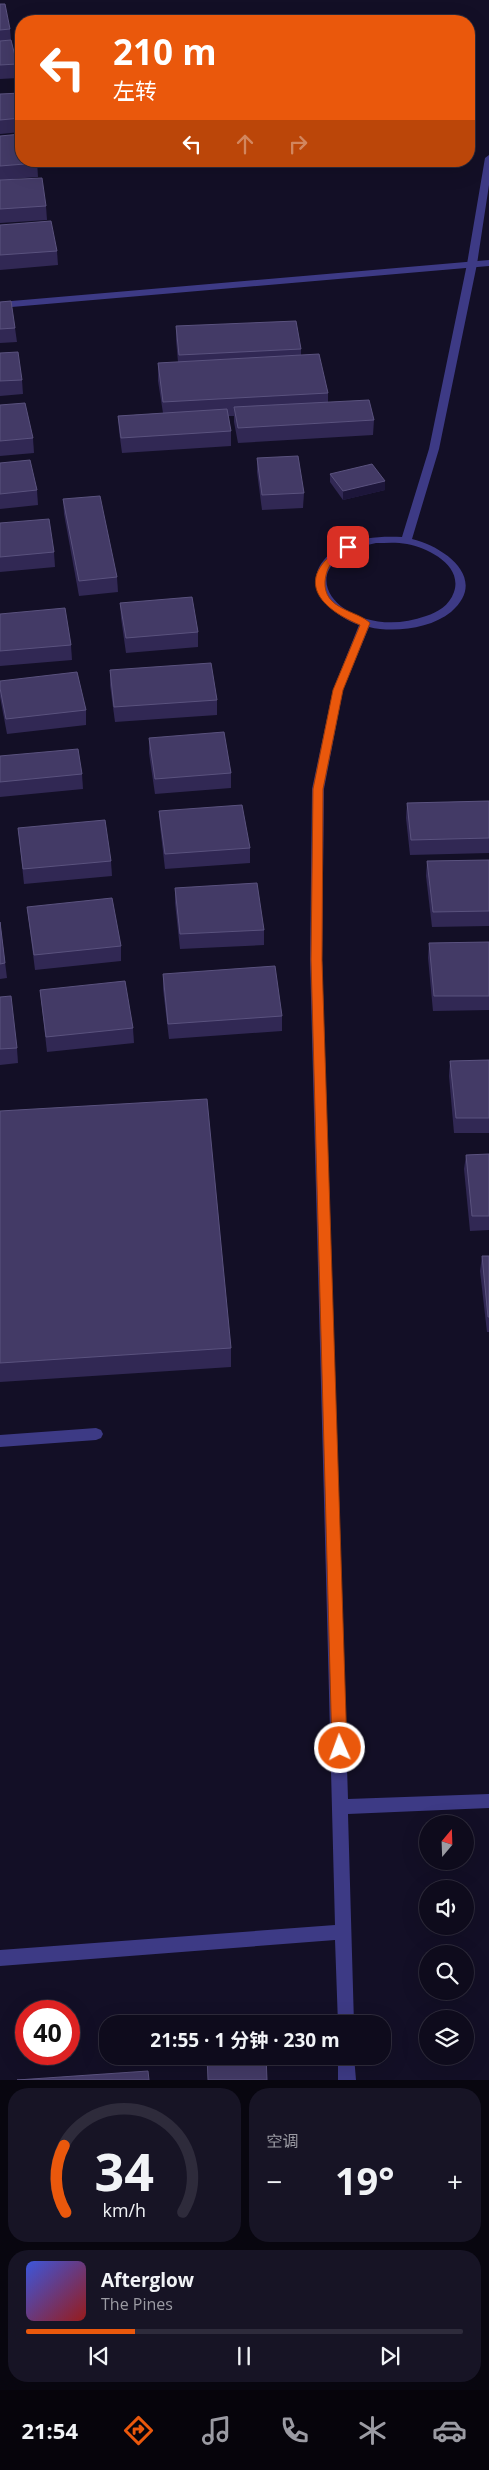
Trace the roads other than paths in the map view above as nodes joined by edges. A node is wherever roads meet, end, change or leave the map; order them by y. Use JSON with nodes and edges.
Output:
{"nodes":[{"id":1,"x":489,"y":158,"type":"edge"},
{"id":2,"x":489,"y":262,"type":"edge"},
{"id":3,"x":472,"y":264,"type":"junction"},
{"id":4,"x":0,"y":305,"type":"edge"},
{"id":5,"x":406,"y":541,"type":"junction"},
{"id":6,"x":365,"y":623,"type":"junction"},
{"id":7,"x":96,"y":1434,"type":"dead end"},
{"id":8,"x":0,"y":1441,"type":"edge"},
{"id":9,"x":489,"y":1801,"type":"edge"},
{"id":10,"x":341,"y":1807,"type":"junction"},
{"id":11,"x":344,"y":1932,"type":"junction"},
{"id":12,"x":0,"y":1958,"type":"edge"},
{"id":13,"x":346,"y":2015,"type":"edge"},
{"id":14,"x":346,"y":2065,"type":"edge"},
{"id":15,"x":347,"y":2080,"type":"edge"}],
"edges":[{"from":1,"to":3,"type":"street"},
{"from":2,"to":3,"type":"street"},
{"from":3,"to":4,"type":"street"},
{"from":3,"to":5,"type":"street"},
{"from":5,"to":6,"type":"street"},
{"from":5,"to":6,"type":"street"},
{"from":6,"to":10,"type":"street"},
{"from":7,"to":8,"type":"street"},
{"from":9,"to":10,"type":"street"},
{"from":10,"to":11,"type":"street"},
{"from":11,"to":12,"type":"street"},
{"from":11,"to":13,"type":"street"},
{"from":14,"to":15,"type":"street"}]}
